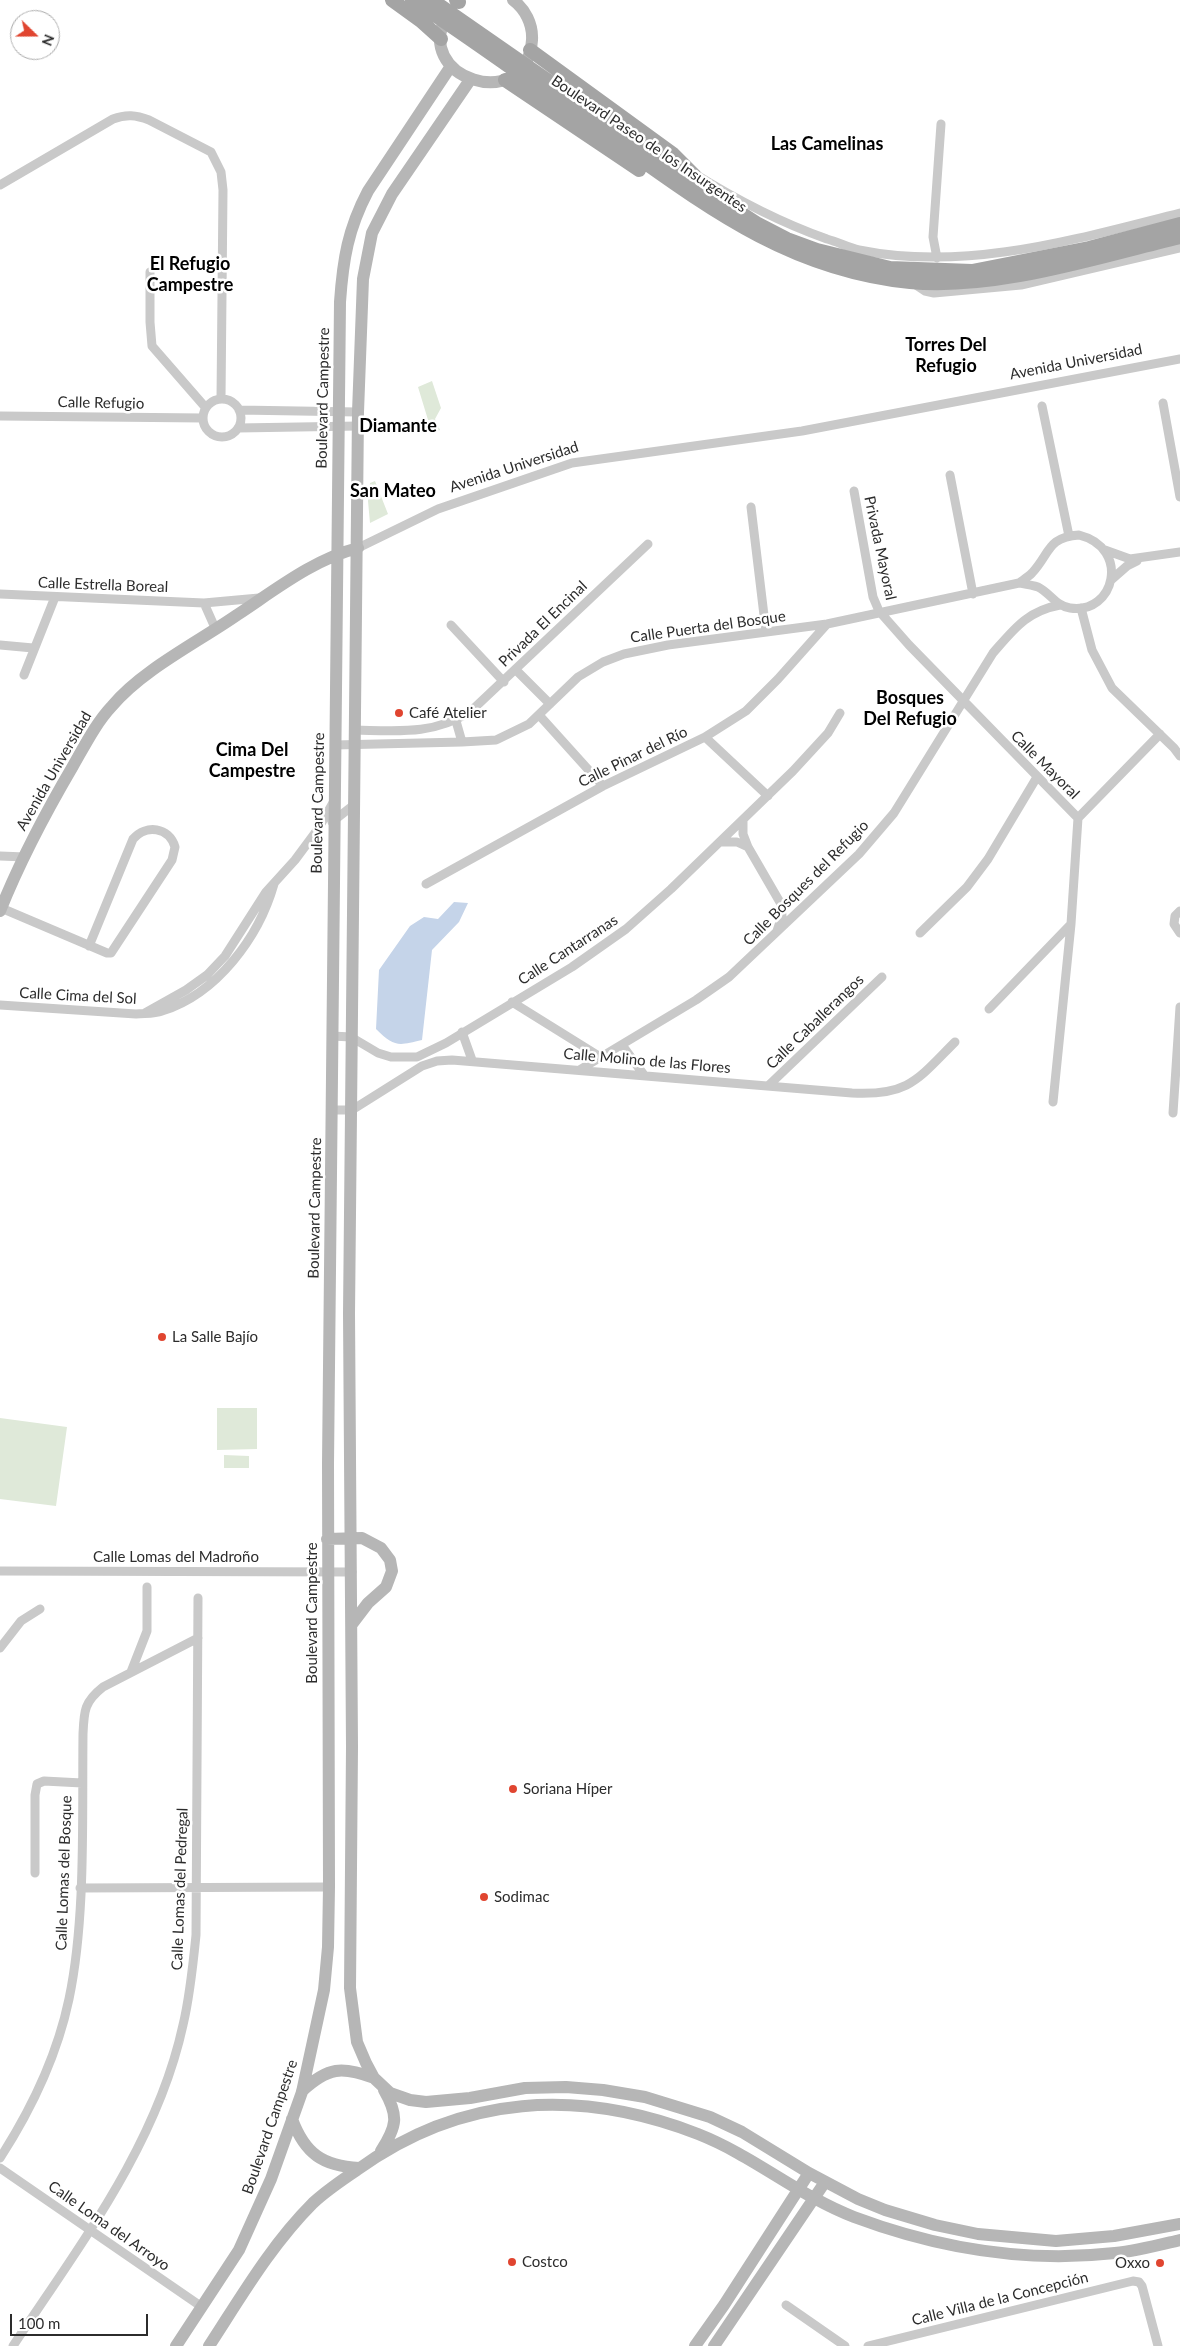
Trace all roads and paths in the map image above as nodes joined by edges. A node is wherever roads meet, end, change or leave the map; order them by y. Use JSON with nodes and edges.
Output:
{"nodes":[{"id":1,"x":392,"y":0,"type":"edge"},
{"id":2,"x":412,"y":0,"type":"edge"},
{"id":3,"x":432,"y":0,"type":"edge"},
{"id":4,"x":520,"y":2,"type":"edge"},
{"id":5,"x":454,"y":7,"type":"edge"},
{"id":6,"x":441,"y":39,"type":"junction"},
{"id":7,"x":530,"y":50,"type":"junction"},
{"id":8,"x":451,"y":66,"type":"junction"},
{"id":9,"x":515,"y":72,"type":"junction"},
{"id":10,"x":470,"y":80,"type":"junction"},
{"id":11,"x":942,"y":124,"type":"dead end"},
{"id":12,"x":692,"y":172,"type":"junction"},
{"id":13,"x":0,"y":185,"type":"edge"},
{"id":14,"x":699,"y":193,"type":"junction"},
{"id":15,"x":1180,"y":212,"type":"edge"},
{"id":16,"x":1180,"y":224,"type":"edge"},
{"id":17,"x":1176,"y":243,"type":"edge"},
{"id":18,"x":937,"y":258,"type":"junction"},
{"id":19,"x":150,"y":272,"type":"dead end"},
{"id":20,"x":1180,"y":359,"type":"edge"},
{"id":21,"x":221,"y":399,"type":"junction"},
{"id":22,"x":1163,"y":403,"type":"dead end"},
{"id":23,"x":1042,"y":406,"type":"dead end"},
{"id":24,"x":206,"y":408,"type":"junction"},
{"id":25,"x":239,"y":410,"type":"junction"},
{"id":26,"x":339,"y":412,"type":"junction"},
{"id":27,"x":358,"y":412,"type":"junction"},
{"id":28,"x":0,"y":416,"type":"edge"},
{"id":29,"x":203,"y":418,"type":"junction"},
{"id":30,"x":339,"y":426,"type":"junction"},
{"id":31,"x":359,"y":426,"type":"junction"},
{"id":32,"x":238,"y":428,"type":"junction"},
{"id":33,"x":1180,"y":440,"type":"edge"},
{"id":34,"x":1170,"y":441,"type":"junction"},
{"id":35,"x":950,"y":476,"type":"dead end"},
{"id":36,"x":854,"y":491,"type":"dead end"},
{"id":37,"x":1180,"y":497,"type":"edge"},
{"id":38,"x":751,"y":507,"type":"dead end"},
{"id":39,"x":1069,"y":536,"type":"junction"},
{"id":40,"x":648,"y":544,"type":"dead end"},
{"id":41,"x":358,"y":548,"type":"junction"},
{"id":42,"x":1105,"y":550,"type":"junction"},
{"id":43,"x":1180,"y":552,"type":"edge"},
{"id":44,"x":338,"y":553,"type":"junction"},
{"id":45,"x":1139,"y":559,"type":"junction"},
{"id":46,"x":1111,"y":580,"type":"junction"},
{"id":47,"x":1019,"y":583,"type":"junction"},
{"id":48,"x":0,"y":594,"type":"edge"},
{"id":49,"x":973,"y":594,"type":"junction"},
{"id":50,"x":56,"y":597,"type":"junction"},
{"id":51,"x":263,"y":598,"type":"junction"},
{"id":52,"x":204,"y":602,"type":"junction"},
{"id":53,"x":1060,"y":605,"type":"junction"},
{"id":54,"x":1081,"y":608,"type":"junction"},
{"id":55,"x":879,"y":611,"type":"junction"},
{"id":56,"x":827,"y":624,"type":"junction"},
{"id":57,"x":451,"y":625,"type":"dead end"},
{"id":58,"x":216,"y":630,"type":"junction"},
{"id":59,"x":766,"y":632,"type":"junction"},
{"id":60,"x":0,"y":645,"type":"edge"},
{"id":61,"x":33,"y":648,"type":"junction"},
{"id":62,"x":516,"y":670,"type":"junction"},
{"id":63,"x":24,"y":675,"type":"dead end"},
{"id":64,"x":504,"y":682,"type":"junction"},
{"id":65,"x":963,"y":700,"type":"junction"},
{"id":66,"x":550,"y":704,"type":"junction"},
{"id":67,"x":840,"y":712,"type":"dead end"},
{"id":68,"x":539,"y":715,"type":"junction"},
{"id":69,"x":456,"y":721,"type":"junction"},
{"id":70,"x":356,"y":730,"type":"junction"},
{"id":71,"x":1160,"y":734,"type":"junction"},
{"id":72,"x":705,"y":737,"type":"junction"},
{"id":73,"x":462,"y":742,"type":"junction"},
{"id":74,"x":335,"y":744,"type":"junction"},
{"id":75,"x":356,"y":744,"type":"junction"},
{"id":76,"x":1180,"y":756,"type":"edge"},
{"id":77,"x":1037,"y":777,"type":"junction"},
{"id":78,"x":603,"y":786,"type":"junction"},
{"id":79,"x":768,"y":796,"type":"junction"},
{"id":80,"x":334,"y":801,"type":"junction"},
{"id":81,"x":354,"y":804,"type":"junction"},
{"id":82,"x":1078,"y":818,"type":"junction"},
{"id":83,"x":743,"y":820,"type":"junction"},
{"id":84,"x":334,"y":821,"type":"junction"},
{"id":85,"x":318,"y":829,"type":"junction"},
{"id":86,"x":720,"y":842,"type":"junction"},
{"id":87,"x":748,"y":847,"type":"junction"},
{"id":88,"x":0,"y":856,"type":"edge"},
{"id":89,"x":25,"y":856,"type":"junction"},
{"id":90,"x":426,"y":884,"type":"dead end"},
{"id":91,"x":0,"y":910,"type":"edge"},
{"id":92,"x":1180,"y":911,"type":"edge"},
{"id":93,"x":1071,"y":924,"type":"junction"},
{"id":94,"x":777,"y":932,"type":"junction"},
{"id":95,"x":920,"y":933,"type":"dead end"},
{"id":96,"x":1180,"y":933,"type":"edge"},
{"id":97,"x":90,"y":946,"type":"junction"},
{"id":98,"x":882,"y":977,"type":"dead end"},
{"id":99,"x":0,"y":996,"type":"edge"},
{"id":100,"x":512,"y":1002,"type":"junction"},
{"id":101,"x":0,"y":1005,"type":"edge"},
{"id":102,"x":10,"y":1007,"type":"junction"},
{"id":103,"x":1180,"y":1008,"type":"edge"},
{"id":104,"x":990,"y":1009,"type":"dead end"},
{"id":105,"x":462,"y":1032,"type":"junction"},
{"id":106,"x":332,"y":1036,"type":"junction"},
{"id":107,"x":351,"y":1037,"type":"junction"},
{"id":108,"x":955,"y":1042,"type":"dead end"},
{"id":109,"x":622,"y":1045,"type":"junction"},
{"id":110,"x":602,"y":1058,"type":"junction"},
{"id":111,"x":472,"y":1060,"type":"junction"},
{"id":112,"x":581,"y":1070,"type":"junction"},
{"id":113,"x":644,"y":1075,"type":"junction"},
{"id":114,"x":768,"y":1086,"type":"junction"},
{"id":115,"x":1053,"y":1102,"type":"dead end"},
{"id":116,"x":333,"y":1110,"type":"junction"},
{"id":117,"x":352,"y":1110,"type":"junction"},
{"id":118,"x":1173,"y":1113,"type":"dead end"},
{"id":119,"x":350,"y":1537,"type":"junction"},
{"id":120,"x":327,"y":1539,"type":"junction"},
{"id":121,"x":0,"y":1571,"type":"edge"},
{"id":122,"x":329,"y":1572,"type":"junction"},
{"id":123,"x":352,"y":1572,"type":"junction"},
{"id":124,"x":147,"y":1587,"type":"dead end"},
{"id":125,"x":198,"y":1598,"type":"dead end"},
{"id":126,"x":40,"y":1609,"type":"dead end"},
{"id":127,"x":352,"y":1624,"type":"junction"},
{"id":128,"x":198,"y":1638,"type":"junction"},
{"id":129,"x":0,"y":1648,"type":"edge"},
{"id":130,"x":131,"y":1672,"type":"junction"},
{"id":131,"x":82,"y":1783,"type":"junction"},
{"id":132,"x":35,"y":1873,"type":"dead end"},
{"id":133,"x":196,"y":1887,"type":"junction"},
{"id":134,"x":329,"y":1887,"type":"junction"},
{"id":135,"x":80,"y":1888,"type":"junction"},
{"id":136,"x":378,"y":2082,"type":"junction"},
{"id":137,"x":302,"y":2092,"type":"junction"},
{"id":138,"x":292,"y":2119,"type":"junction"},
{"id":139,"x":380,"y":2153,"type":"junction"},
{"id":140,"x":0,"y":2158,"type":"edge"},
{"id":141,"x":0,"y":2168,"type":"edge"},
{"id":142,"x":359,"y":2168,"type":"junction"},
{"id":143,"x":808,"y":2173,"type":"junction"},
{"id":144,"x":825,"y":2182,"type":"junction"},
{"id":145,"x":797,"y":2190,"type":"junction"},
{"id":146,"x":814,"y":2199,"type":"junction"},
{"id":147,"x":1180,"y":2224,"type":"edge"},
{"id":148,"x":90,"y":2230,"type":"junction"},
{"id":149,"x":1180,"y":2240,"type":"edge"},
{"id":150,"x":786,"y":2305,"type":"dead end"},
{"id":151,"x":202,"y":2307,"type":"junction"},
{"id":152,"x":13,"y":2346,"type":"edge"},
{"id":153,"x":176,"y":2346,"type":"edge"},
{"id":154,"x":208,"y":2346,"type":"edge"},
{"id":155,"x":695,"y":2346,"type":"edge"},
{"id":156,"x":714,"y":2346,"type":"edge"},
{"id":157,"x":845,"y":2346,"type":"edge"},
{"id":158,"x":868,"y":2346,"type":"edge"},
{"id":159,"x":1158,"y":2346,"type":"edge"}],
"edges":[{"from":1,"to":6,"type":"main road"},
{"from":2,"to":5,"type":"main road","name":"Boulevard Paseo de los Insurgentes"},
{"from":3,"to":5,"type":"main road","name":"Boulevard Paseo de los Insurgentes"},
{"from":4,"to":7,"type":"street"},
{"from":5,"to":6,"type":"street"},
{"from":5,"to":9,"type":"main road","name":"Boulevard Paseo de los Insurgentes"},
{"from":6,"to":8,"type":"street"},
{"from":7,"to":9,"type":"street"},
{"from":7,"to":12,"type":"main road"},
{"from":8,"to":10,"type":"street"},
{"from":8,"to":26,"type":"street","name":"Boulevard Campestre"},
{"from":9,"to":10,"type":"street"},
{"from":9,"to":14,"type":"main road","name":"Boulevard Paseo de los Insurgentes"},
{"from":9,"to":14,"type":"main road"},
{"from":10,"to":27,"type":"street"},
{"from":11,"to":18,"type":"street"},
{"from":12,"to":14,"type":"main road"},
{"from":12,"to":18,"type":"street"},
{"from":13,"to":21,"type":"street"},
{"from":14,"to":16,"type":"main road","name":"Boulevard Paseo de los Insurgentes"},
{"from":14,"to":17,"type":"main road","name":"Boulevard Paseo de los Insurgentes"},
{"from":15,"to":18,"type":"street"},
{"from":19,"to":24,"type":"street"},
{"from":20,"to":41,"type":"street","name":"Avenida Universidad"},
{"from":21,"to":24,"type":"street"},
{"from":21,"to":25,"type":"street"},
{"from":22,"to":34,"type":"street"},
{"from":23,"to":39,"type":"street"},
{"from":24,"to":29,"type":"street"},
{"from":25,"to":26,"type":"street"},
{"from":25,"to":32,"type":"street"},
{"from":26,"to":27,"type":"street"},
{"from":26,"to":30,"type":"street","name":"Boulevard Campestre"},
{"from":27,"to":31,"type":"street"},
{"from":28,"to":29,"type":"street","name":"Calle Refugio"},
{"from":29,"to":32,"type":"street"},
{"from":30,"to":31,"type":"street"},
{"from":30,"to":32,"type":"street"},
{"from":30,"to":44,"type":"street","name":"Boulevard Campestre"},
{"from":31,"to":41,"type":"street"},
{"from":33,"to":34,"type":"street"},
{"from":34,"to":37,"type":"street"},
{"from":35,"to":49,"type":"street"},
{"from":36,"to":55,"type":"street","name":"Privada Mayoral"},
{"from":38,"to":59,"type":"street"},
{"from":39,"to":42,"type":"street"},
{"from":39,"to":47,"type":"street"},
{"from":40,"to":62,"type":"street","name":"Privada El Encinal"},
{"from":41,"to":44,"type":"street","name":"Avenida Universidad"},
{"from":41,"to":70,"type":"street"},
{"from":42,"to":45,"type":"street"},
{"from":42,"to":46,"type":"street"},
{"from":43,"to":45,"type":"street"},
{"from":44,"to":51,"type":"street","name":"Avenida Universidad"},
{"from":44,"to":74,"type":"street","name":"Boulevard Campestre"},
{"from":45,"to":46,"type":"street"},
{"from":46,"to":54,"type":"street"},
{"from":47,"to":49,"type":"street","name":"Calle Puerta del Bosque"},
{"from":47,"to":53,"type":"street"},
{"from":48,"to":50,"type":"street","name":"Calle Estrella Boreal"},
{"from":49,"to":55,"type":"street","name":"Calle Puerta del Bosque"},
{"from":50,"to":52,"type":"street","name":"Calle Estrella Boreal"},
{"from":50,"to":61,"type":"street"},
{"from":51,"to":52,"type":"street","name":"Calle Estrella Boreal"},
{"from":51,"to":58,"type":"street","name":"Avenida Universidad"},
{"from":52,"to":58,"type":"street"},
{"from":53,"to":54,"type":"street"},
{"from":53,"to":65,"type":"street","name":"Calle Bosques del Refugio"},
{"from":54,"to":71,"type":"street"},
{"from":55,"to":56,"type":"street","name":"Calle Puerta del Bosque"},
{"from":55,"to":65,"type":"street","name":"Calle Mayoral"},
{"from":56,"to":59,"type":"street","name":"Calle Puerta del Bosque"},
{"from":56,"to":72,"type":"street","name":"Calle Pinar del Río"},
{"from":57,"to":64,"type":"street"},
{"from":58,"to":89,"type":"street","name":"Avenida Universidad"},
{"from":59,"to":66,"type":"street","name":"Calle Puerta del Bosque"},
{"from":60,"to":61,"type":"street"},
{"from":61,"to":63,"type":"street"},
{"from":62,"to":64,"type":"street","name":"Privada El Encinal"},
{"from":62,"to":66,"type":"street"},
{"from":64,"to":69,"type":"street","name":"Privada El Encinal"},
{"from":65,"to":77,"type":"street","name":"Calle Mayoral"},
{"from":65,"to":94,"type":"street","name":"Calle Bosques del Refugio"},
{"from":66,"to":68,"type":"street","name":"Calle Puerta del Bosque"},
{"from":67,"to":79,"type":"street","name":"Calle Cantarranas"},
{"from":68,"to":73,"type":"street","name":"Calle Puerta del Bosque"},
{"from":68,"to":78,"type":"street"},
{"from":69,"to":70,"type":"street"},
{"from":69,"to":73,"type":"street"},
{"from":70,"to":75,"type":"street"},
{"from":71,"to":76,"type":"street"},
{"from":71,"to":82,"type":"street"},
{"from":72,"to":78,"type":"street","name":"Calle Pinar del Río"},
{"from":72,"to":79,"type":"street"},
{"from":73,"to":75,"type":"street","name":"Calle Puerta del Bosque"},
{"from":74,"to":75,"type":"street","name":"Calle Puerta del Bosque"},
{"from":74,"to":80,"type":"street","name":"Boulevard Campestre"},
{"from":75,"to":81,"type":"street"},
{"from":77,"to":82,"type":"street","name":"Calle Mayoral"},
{"from":77,"to":95,"type":"street"},
{"from":78,"to":90,"type":"street","name":"Calle Pinar del Río"},
{"from":79,"to":83,"type":"street","name":"Calle Cantarranas"},
{"from":80,"to":84,"type":"street","name":"Boulevard Campestre"},
{"from":80,"to":85,"type":"street","name":"Calle Cima del Sol"},
{"from":81,"to":84,"type":"street","name":"Calle Cima del Sol"},
{"from":81,"to":107,"type":"street"},
{"from":82,"to":93,"type":"street","name":"Calle Mayoral"},
{"from":83,"to":86,"type":"street","name":"Calle Cantarranas"},
{"from":83,"to":87,"type":"street"},
{"from":84,"to":85,"type":"street","name":"Calle Cima del Sol"},
{"from":84,"to":106,"type":"street","name":"Boulevard Campestre"},
{"from":85,"to":102,"type":"street","name":"Calle Cima del Sol"},
{"from":86,"to":87,"type":"street"},
{"from":86,"to":100,"type":"street","name":"Calle Cantarranas"},
{"from":87,"to":94,"type":"street"},
{"from":88,"to":89,"type":"street"},
{"from":89,"to":91,"type":"street","name":"Avenida Universidad"},
{"from":91,"to":97,"type":"street"},
{"from":92,"to":96,"type":"street"},
{"from":93,"to":104,"type":"street"},
{"from":93,"to":115,"type":"street","name":"Calle Mayoral"},
{"from":94,"to":109,"type":"street","name":"Calle Bosques del Refugio"},
{"from":97,"to":97,"type":"street"},
{"from":98,"to":114,"type":"street","name":"Calle Caballerangos"},
{"from":99,"to":102,"type":"street","name":"Calle Cima del Sol"},
{"from":100,"to":105,"type":"street","name":"Calle Cantarranas"},
{"from":100,"to":110,"type":"street"},
{"from":101,"to":102,"type":"street","name":"Calle Cima del Sol"},
{"from":103,"to":118,"type":"street"},
{"from":105,"to":107,"type":"street","name":"Calle Cantarranas"},
{"from":105,"to":111,"type":"street"},
{"from":106,"to":107,"type":"street","name":"Calle Cantarranas"},
{"from":106,"to":116,"type":"street","name":"Boulevard Campestre"},
{"from":107,"to":117,"type":"street"},
{"from":108,"to":114,"type":"street","name":"Calle Molino de las Flores"},
{"from":109,"to":110,"type":"street","name":"Calle Bosques del Refugio"},
{"from":109,"to":113,"type":"street"},
{"from":110,"to":112,"type":"street","name":"Calle Bosques del Refugio"},
{"from":111,"to":112,"type":"street","name":"Calle Molino de las Flores"},
{"from":111,"to":117,"type":"street","name":"Calle Molino de las Flores"},
{"from":112,"to":113,"type":"street","name":"Calle Molino de las Flores"},
{"from":113,"to":114,"type":"street","name":"Calle Molino de las Flores"},
{"from":116,"to":117,"type":"street"},
{"from":116,"to":120,"type":"street","name":"Boulevard Campestre"},
{"from":117,"to":119,"type":"street"},
{"from":119,"to":120,"type":"street"},
{"from":119,"to":123,"type":"street"},
{"from":119,"to":127,"type":"street"},
{"from":120,"to":122,"type":"street","name":"Boulevard Campestre"},
{"from":121,"to":122,"type":"street","name":"Calle Lomas del Madroño"},
{"from":122,"to":123,"type":"street","name":"Calle Lomas del Madroño"},
{"from":122,"to":134,"type":"street","name":"Boulevard Campestre"},
{"from":123,"to":127,"type":"street"},
{"from":124,"to":130,"type":"street"},
{"from":125,"to":128,"type":"street","name":"Calle Lomas del Pedregal"},
{"from":126,"to":129,"type":"street"},
{"from":127,"to":136,"type":"street"},
{"from":128,"to":130,"type":"street","name":"Calle Lomas del Bosque"},
{"from":128,"to":133,"type":"street","name":"Calle Lomas del Pedregal"},
{"from":130,"to":131,"type":"street","name":"Calle Lomas del Bosque"},
{"from":131,"to":132,"type":"street"},
{"from":131,"to":135,"type":"street","name":"Calle Lomas del Bosque"},
{"from":133,"to":134,"type":"street"},
{"from":133,"to":135,"type":"street"},
{"from":133,"to":148,"type":"street","name":"Calle Lomas del Pedregal"},
{"from":134,"to":137,"type":"street","name":"Boulevard Campestre"},
{"from":135,"to":140,"type":"street","name":"Calle Lomas del Bosque"},
{"from":136,"to":137,"type":"street"},
{"from":136,"to":139,"type":"street"},
{"from":136,"to":143,"type":"street"},
{"from":137,"to":138,"type":"street","name":"Boulevard Campestre"},
{"from":138,"to":142,"type":"street"},
{"from":138,"to":151,"type":"street","name":"Boulevard Campestre"},
{"from":139,"to":142,"type":"street"},
{"from":139,"to":145,"type":"street"},
{"from":141,"to":148,"type":"street","name":"Calle Loma del Arroyo"},
{"from":142,"to":154,"type":"street"},
{"from":143,"to":144,"type":"street"},
{"from":143,"to":145,"type":"street"},
{"from":144,"to":146,"type":"street"},
{"from":144,"to":147,"type":"street"},
{"from":145,"to":146,"type":"street"},
{"from":145,"to":155,"type":"street"},
{"from":146,"to":149,"type":"street"},
{"from":146,"to":156,"type":"street"},
{"from":148,"to":151,"type":"street","name":"Calle Loma del Arroyo"},
{"from":148,"to":152,"type":"street","name":"Calle Lomas del Pedregal"},
{"from":150,"to":157,"type":"street"},
{"from":151,"to":153,"type":"street","name":"Boulevard Campestre"},
{"from":158,"to":159,"type":"street","name":"Calle Villa de la Concepción"}]}
